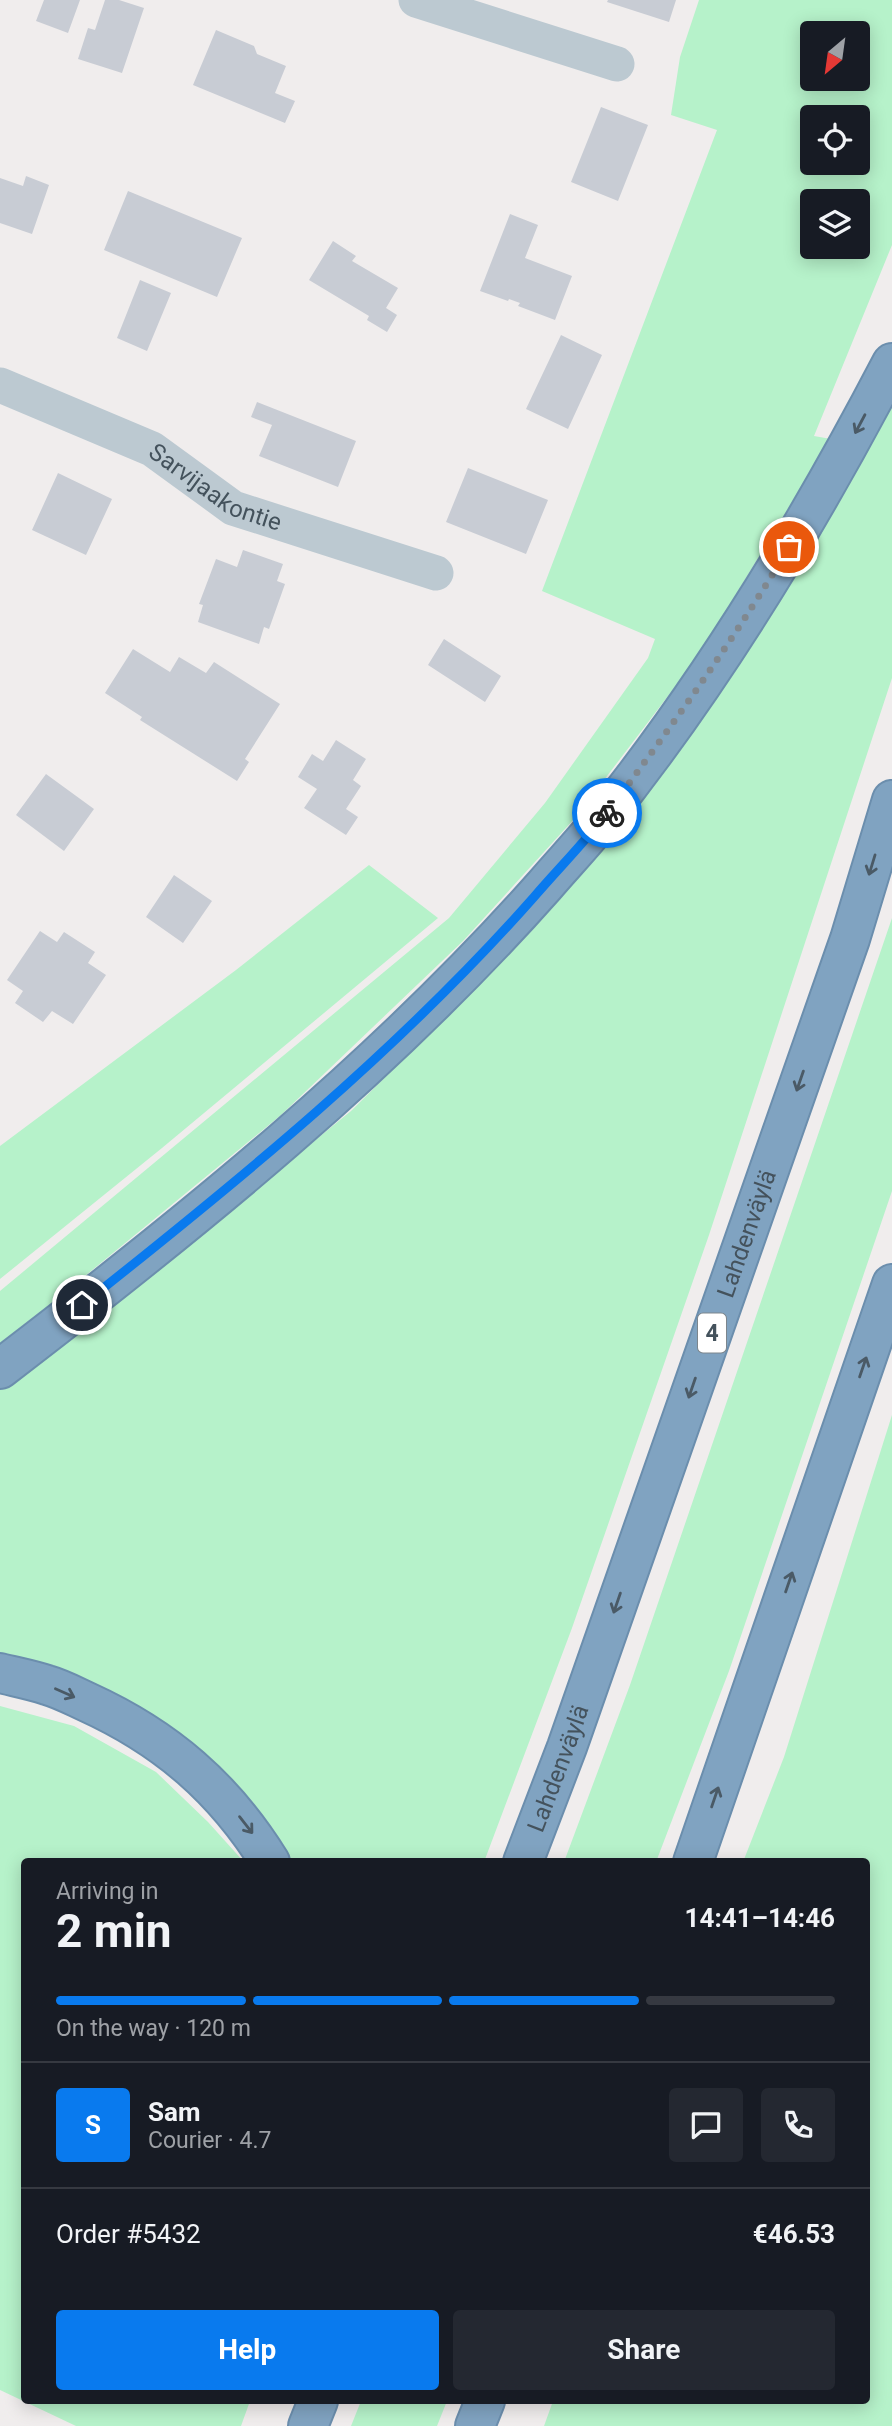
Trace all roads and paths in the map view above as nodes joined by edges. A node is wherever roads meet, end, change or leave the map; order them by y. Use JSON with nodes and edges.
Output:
{"nodes":[{"id":1,"x":416,"y":0,"type":"edge"},
{"id":2,"x":617,"y":64,"type":"dead end"},
{"id":3,"x":892,"y":363,"type":"edge"},
{"id":4,"x":0,"y":385,"type":"edge"},
{"id":5,"x":436,"y":573,"type":"dead end"},
{"id":6,"x":892,"y":800,"type":"edge"},
{"id":7,"x":892,"y":1284,"type":"edge"},
{"id":8,"x":0,"y":1369,"type":"edge"},
{"id":9,"x":0,"y":1673,"type":"edge"},
{"id":10,"x":268,"y":1858,"type":"edge"},
{"id":11,"x":525,"y":1858,"type":"edge"},
{"id":12,"x":694,"y":1858,"type":"edge"},
{"id":13,"x":299,"y":2404,"type":"edge"},
{"id":14,"x":317,"y":2404,"type":"edge"},
{"id":15,"x":484,"y":2404,"type":"edge"},
{"id":16,"x":296,"y":2426,"type":"edge"},
{"id":17,"x":308,"y":2426,"type":"edge"},
{"id":18,"x":475,"y":2426,"type":"edge"}],
"edges":[{"from":1,"to":2,"type":"street"},
{"from":3,"to":8,"type":"highway","one_way":true},
{"from":4,"to":5,"type":"street","name":"Sarvijaakontie"},
{"from":6,"to":11,"type":"highway","name":"Lahdenväylä","number":"4","one_way":true},
{"from":12,"to":7,"type":"highway","one_way":true},
{"from":9,"to":10,"type":"highway","one_way":true},
{"from":13,"to":16,"type":"highway"},
{"from":14,"to":17,"type":"highway"},
{"from":15,"to":18,"type":"highway"}]}
